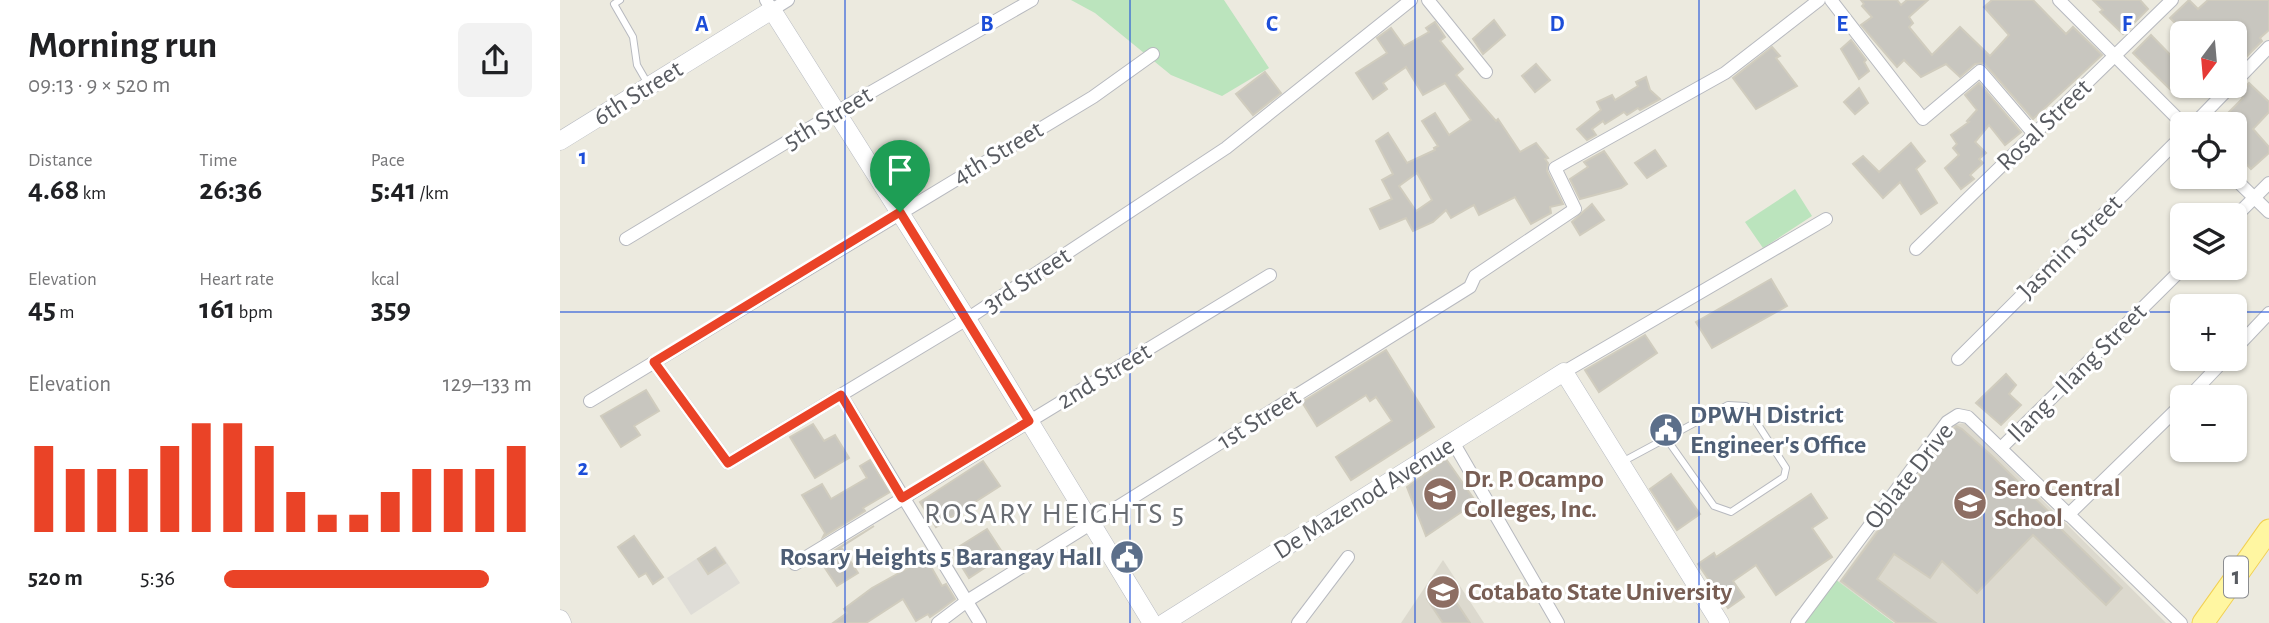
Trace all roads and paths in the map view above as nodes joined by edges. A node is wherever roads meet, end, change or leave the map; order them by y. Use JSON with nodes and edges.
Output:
{"nodes":[{"id":1,"x":620,"y":0,"type":"edge"},
{"id":2,"x":1032,"y":0,"type":"edge"},
{"id":3,"x":1411,"y":0,"type":"edge"},
{"id":4,"x":1429,"y":0,"type":"edge"},
{"id":5,"x":1819,"y":0,"type":"edge"},
{"id":6,"x":1831,"y":0,"type":"edge"},
{"id":7,"x":2059,"y":0,"type":"edge"},
{"id":8,"x":2172,"y":0,"type":"edge"},
{"id":9,"x":775,"y":3,"type":"edge"},
{"id":10,"x":2269,"y":47,"type":"edge"},
{"id":11,"x":1153,"y":54,"type":"dead end"},
{"id":12,"x":2115,"y":57,"type":"junction"},
{"id":13,"x":2247,"y":70,"type":"edge"},
{"id":14,"x":1486,"y":72,"type":"dead end"},
{"id":15,"x":649,"y":86,"type":"junction"},
{"id":16,"x":2219,"y":98,"type":"edge"},
{"id":17,"x":838,"y":111,"type":"junction"},
{"id":18,"x":2171,"y":112,"type":"edge"},
{"id":19,"x":2206,"y":112,"type":"edge"},
{"id":20,"x":2035,"y":135,"type":"junction"},
{"id":21,"x":560,"y":141,"type":"edge"},
{"id":22,"x":2170,"y":148,"type":"edge"},
{"id":23,"x":2269,"y":183,"type":"edge"},
{"id":24,"x":2245,"y":189,"type":"edge"},
{"id":25,"x":2254,"y":198,"type":"junction"},
{"id":26,"x":2247,"y":205,"type":"edge"},
{"id":27,"x":900,"y":212,"type":"junction"},
{"id":28,"x":2269,"y":212,"type":"edge"},
{"id":29,"x":1826,"y":219,"type":"dead end"},
{"id":30,"x":626,"y":239,"type":"dead end"},
{"id":31,"x":1916,"y":249,"type":"dead end"},
{"id":32,"x":1270,"y":275,"type":"dead end"},
{"id":33,"x":2171,"y":280,"type":"edge"},
{"id":34,"x":2269,"y":313,"type":"edge"},
{"id":35,"x":967,"y":319,"type":"junction"},
{"id":36,"x":2247,"y":336,"type":"edge"},
{"id":37,"x":1958,"y":359,"type":"dead end"},
{"id":38,"x":654,"y":362,"type":"junction"},
{"id":39,"x":2214,"y":371,"type":"edge"},
{"id":40,"x":1564,"y":372,"type":"junction"},
{"id":41,"x":2200,"y":385,"type":"edge"},
{"id":42,"x":841,"y":395,"type":"junction"},
{"id":43,"x":590,"y":401,"type":"dead end"},
{"id":44,"x":2170,"y":416,"type":"edge"},
{"id":45,"x":1029,"y":421,"type":"junction"},
{"id":46,"x":1666,"y":438,"type":"junction"},
{"id":47,"x":1452,"y":442,"type":"junction"},
{"id":48,"x":2001,"y":448,"type":"junction"},
{"id":49,"x":1621,"y":463,"type":"junction"},
{"id":50,"x":902,"y":498,"type":"junction"},
{"id":51,"x":2068,"y":515,"type":"junction"},
{"id":52,"x":1092,"y":523,"type":"junction"},
{"id":53,"x":2269,"y":530,"type":"edge"},
{"id":54,"x":1348,"y":557,"type":"dead end"},
{"id":55,"x":795,"y":564,"type":"dead end"},
{"id":56,"x":967,"y":601,"type":"junction"},
{"id":57,"x":937,"y":623,"type":"edge"},
{"id":58,"x":980,"y":623,"type":"edge"},
{"id":59,"x":1152,"y":623,"type":"edge"},
{"id":60,"x":1164,"y":623,"type":"edge"},
{"id":61,"x":1298,"y":623,"type":"edge"},
{"id":62,"x":1558,"y":623,"type":"edge"},
{"id":63,"x":1720,"y":623,"type":"edge"},
{"id":64,"x":1797,"y":623,"type":"edge"},
{"id":65,"x":2181,"y":623,"type":"edge"},
{"id":66,"x":2203,"y":623,"type":"edge"}],
"edges":[{"from":1,"to":15,"type":"lane"},
{"from":2,"to":17,"type":"street","name":"5th Street"},
{"from":3,"to":35,"type":"street","name":"3rd Street"},
{"from":4,"to":14,"type":"street"},
{"from":5,"to":52,"type":"street","name":"1st Street"},
{"from":6,"to":20,"type":"street"},
{"from":7,"to":12,"type":"street"},
{"from":8,"to":12,"type":"street","name":"Rosal Street"},
{"from":9,"to":15,"type":"street","name":"6th Street"},
{"from":9,"to":17,"type":"street"},
{"from":10,"to":13,"type":"street"},
{"from":11,"to":27,"type":"street","name":"4th Street"},
{"from":12,"to":18,"type":"street"},
{"from":12,"to":20,"type":"street","name":"Rosal Street"},
{"from":15,"to":21,"type":"street","name":"6th Street"},
{"from":16,"to":19,"type":"street"},
{"from":17,"to":27,"type":"street"},
{"from":17,"to":30,"type":"street","name":"5th Street"},
{"from":20,"to":31,"type":"street","name":"Rosal Street"},
{"from":22,"to":37,"type":"street","name":"Jasmin Street"},
{"from":23,"to":25,"type":"street"},
{"from":24,"to":25,"type":"street"},
{"from":25,"to":26,"type":"street"},
{"from":25,"to":28,"type":"street"},
{"from":27,"to":35,"type":"street"},
{"from":27,"to":38,"type":"street","name":"4th Street"},
{"from":29,"to":40,"type":"street"},
{"from":32,"to":45,"type":"street","name":"2nd Street"},
{"from":33,"to":48,"type":"street","name":"Ilang - Ilang Street"},
{"from":34,"to":36,"type":"street"},
{"from":35,"to":42,"type":"street","name":"3rd Street"},
{"from":35,"to":45,"type":"street"},
{"from":38,"to":42,"type":"street","name":"3rd Street"},
{"from":38,"to":43,"type":"street","name":"4th Street"},
{"from":39,"to":41,"type":"street"},
{"from":40,"to":47,"type":"street","name":"De Mazenod Avenue"},
{"from":40,"to":49,"type":"street"},
{"from":42,"to":50,"type":"street"},
{"from":44,"to":51,"type":"street"},
{"from":45,"to":50,"type":"street","name":"2nd Street"},
{"from":45,"to":52,"type":"street"},
{"from":46,"to":46,"type":"lane"},
{"from":46,"to":49,"type":"lane"},
{"from":47,"to":60,"type":"street","name":"De Mazenod Avenue"},
{"from":47,"to":62,"type":"street"},
{"from":48,"to":51,"type":"street","name":"Oblate Drive"},
{"from":48,"to":64,"type":"street","name":"Oblate Drive"},
{"from":49,"to":63,"type":"street"},
{"from":50,"to":55,"type":"street","name":"2nd Street"},
{"from":50,"to":56,"type":"street"},
{"from":51,"to":65,"type":"street","name":"Oblate Drive"},
{"from":52,"to":56,"type":"street","name":"1st Street"},
{"from":52,"to":59,"type":"street"},
{"from":53,"to":66,"type":"main road","number":"1"},
{"from":54,"to":61,"type":"street"},
{"from":56,"to":57,"type":"street","name":"1st Street"},
{"from":56,"to":58,"type":"street"}]}
